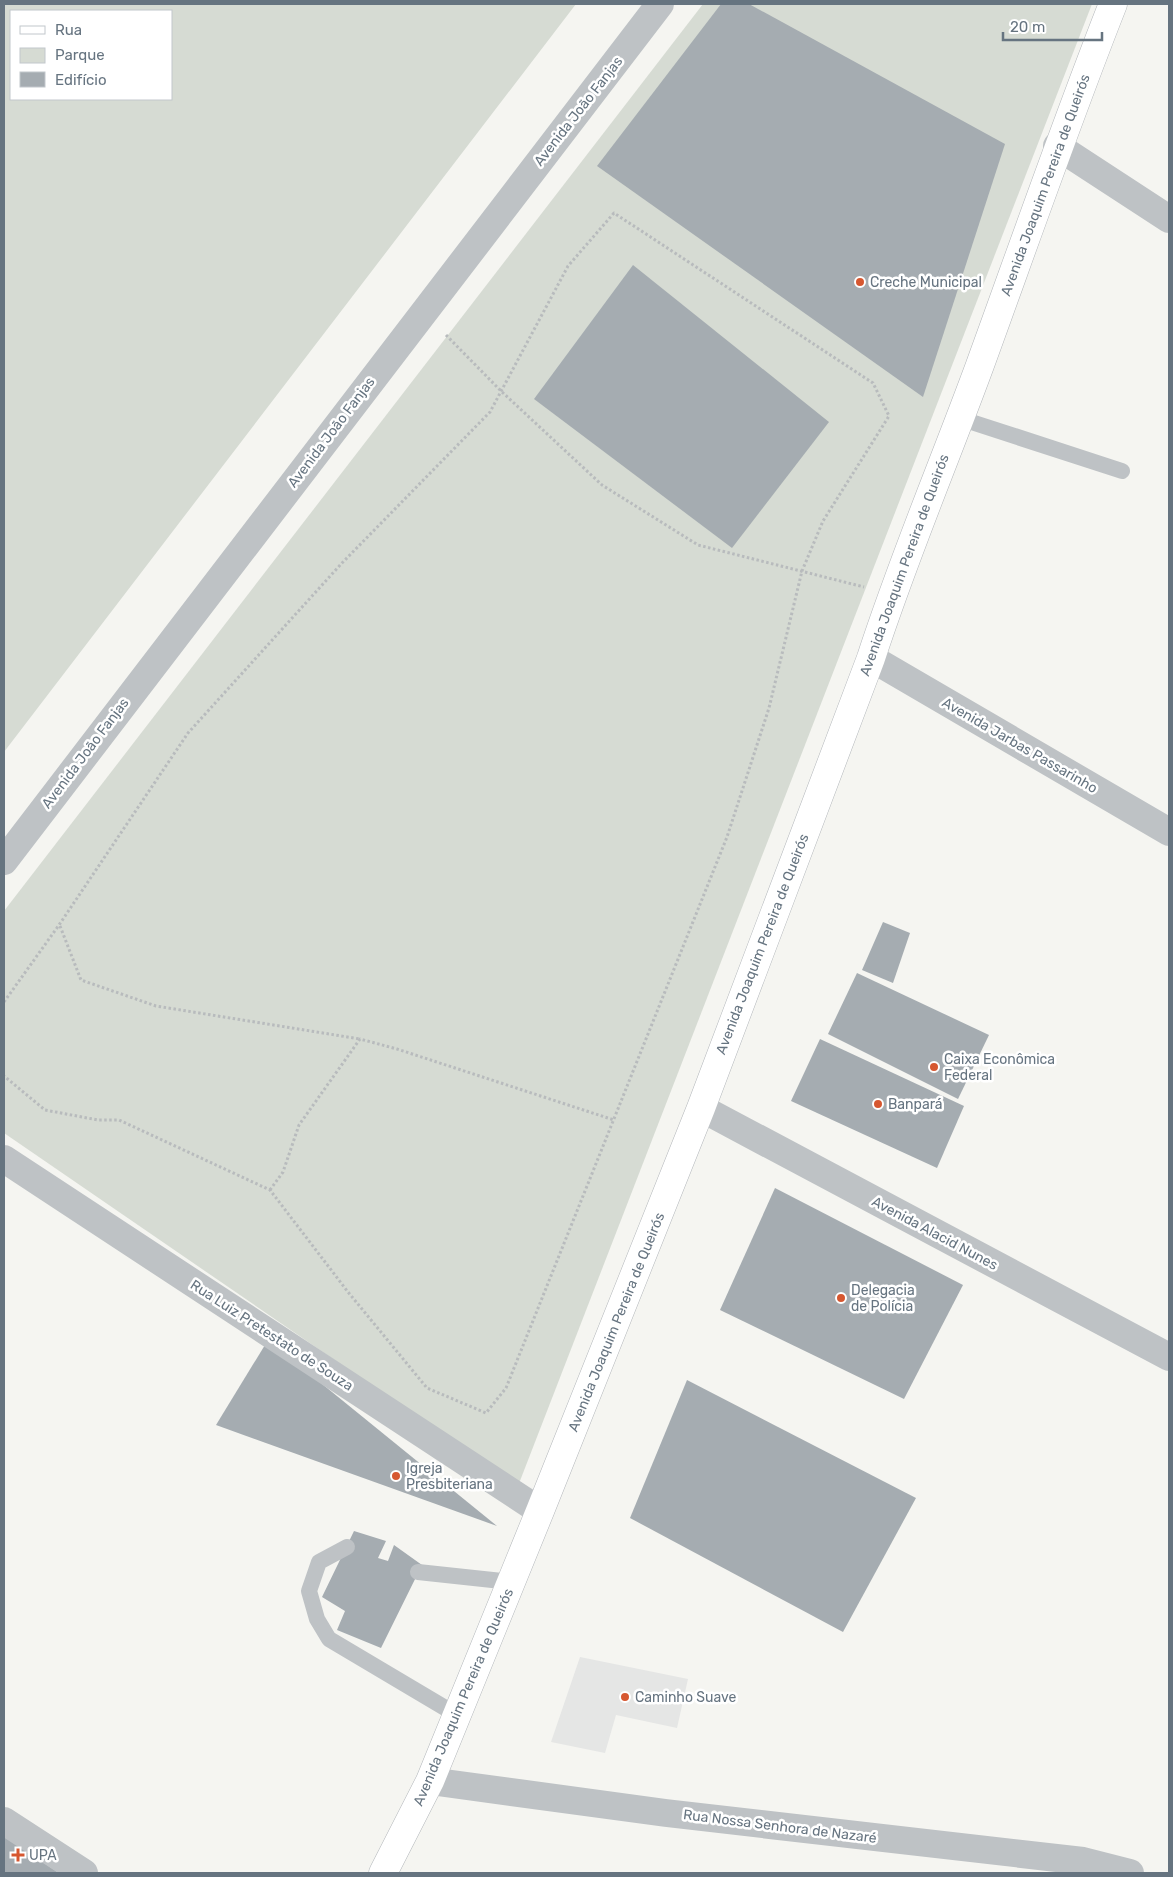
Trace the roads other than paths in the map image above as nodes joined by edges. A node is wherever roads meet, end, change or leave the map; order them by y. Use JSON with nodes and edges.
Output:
{"nodes":[{"id":1,"x":660,"y":4,"type":"edge"},
{"id":2,"x":1113,"y":4,"type":"edge"},
{"id":3,"x":1057,"y":146,"type":"junction"},
{"id":4,"x":1169,"y":219,"type":"edge"},
{"id":5,"x":959,"y":418,"type":"junction"},
{"id":6,"x":1122,"y":471,"type":"dead end"},
{"id":7,"x":871,"y":658,"type":"junction"},
{"id":8,"x":1169,"y":832,"type":"edge"},
{"id":9,"x":4,"y":861,"type":"edge"},
{"id":10,"x":701,"y":1108,"type":"junction"},
{"id":11,"x":4,"y":1159,"type":"edge"},
{"id":12,"x":1169,"y":1357,"type":"edge"},
{"id":13,"x":540,"y":1511,"type":"junction"},
{"id":14,"x":347,"y":1547,"type":"dead end"},
{"id":15,"x":418,"y":1572,"type":"dead end"},
{"id":16,"x":511,"y":1582,"type":"junction"},
{"id":17,"x":457,"y":1715,"type":"junction"},
{"id":18,"x":430,"y":1781,"type":"junction"},
{"id":19,"x":4,"y":1821,"type":"edge"},
{"id":20,"x":84,"y":1873,"type":"edge"},
{"id":21,"x":383,"y":1873,"type":"edge"},
{"id":22,"x":1130,"y":1873,"type":"edge"}],
"edges":[{"from":1,"to":9,"type":"street","name":"Avenida João Fanjas"},
{"from":2,"to":3,"type":"main road","name":"Avenida Joaquim Pereira de Queirós"},
{"from":3,"to":4,"type":"street"},
{"from":3,"to":5,"type":"main road","name":"Avenida Joaquim Pereira de Queirós"},
{"from":5,"to":6,"type":"lane"},
{"from":5,"to":7,"type":"main road","name":"Avenida Joaquim Pereira de Queirós"},
{"from":7,"to":8,"type":"street","name":"Avenida Jarbas Passarinho"},
{"from":7,"to":10,"type":"main road","name":"Avenida Joaquim Pereira de Queirós"},
{"from":10,"to":12,"type":"street","name":"Avenida Alacid Nunes"},
{"from":10,"to":13,"type":"main road","name":"Avenida Joaquim Pereira de Queirós"},
{"from":11,"to":13,"type":"street","name":"Rua Luiz Pretestato de Souza"},
{"from":13,"to":16,"type":"main road","name":"Avenida Joaquim Pereira de Queirós"},
{"from":14,"to":17,"type":"lane"},
{"from":15,"to":16,"type":"lane"},
{"from":16,"to":17,"type":"main road","name":"Avenida Joaquim Pereira de Queirós"},
{"from":17,"to":18,"type":"main road","name":"Avenida Joaquim Pereira de Queirós"},
{"from":18,"to":21,"type":"main road","name":"Avenida Joaquim Pereira de Queirós"},
{"from":18,"to":22,"type":"street","name":"Rua Nossa Senhora de Nazaré"},
{"from":19,"to":20,"type":"street"}]}
